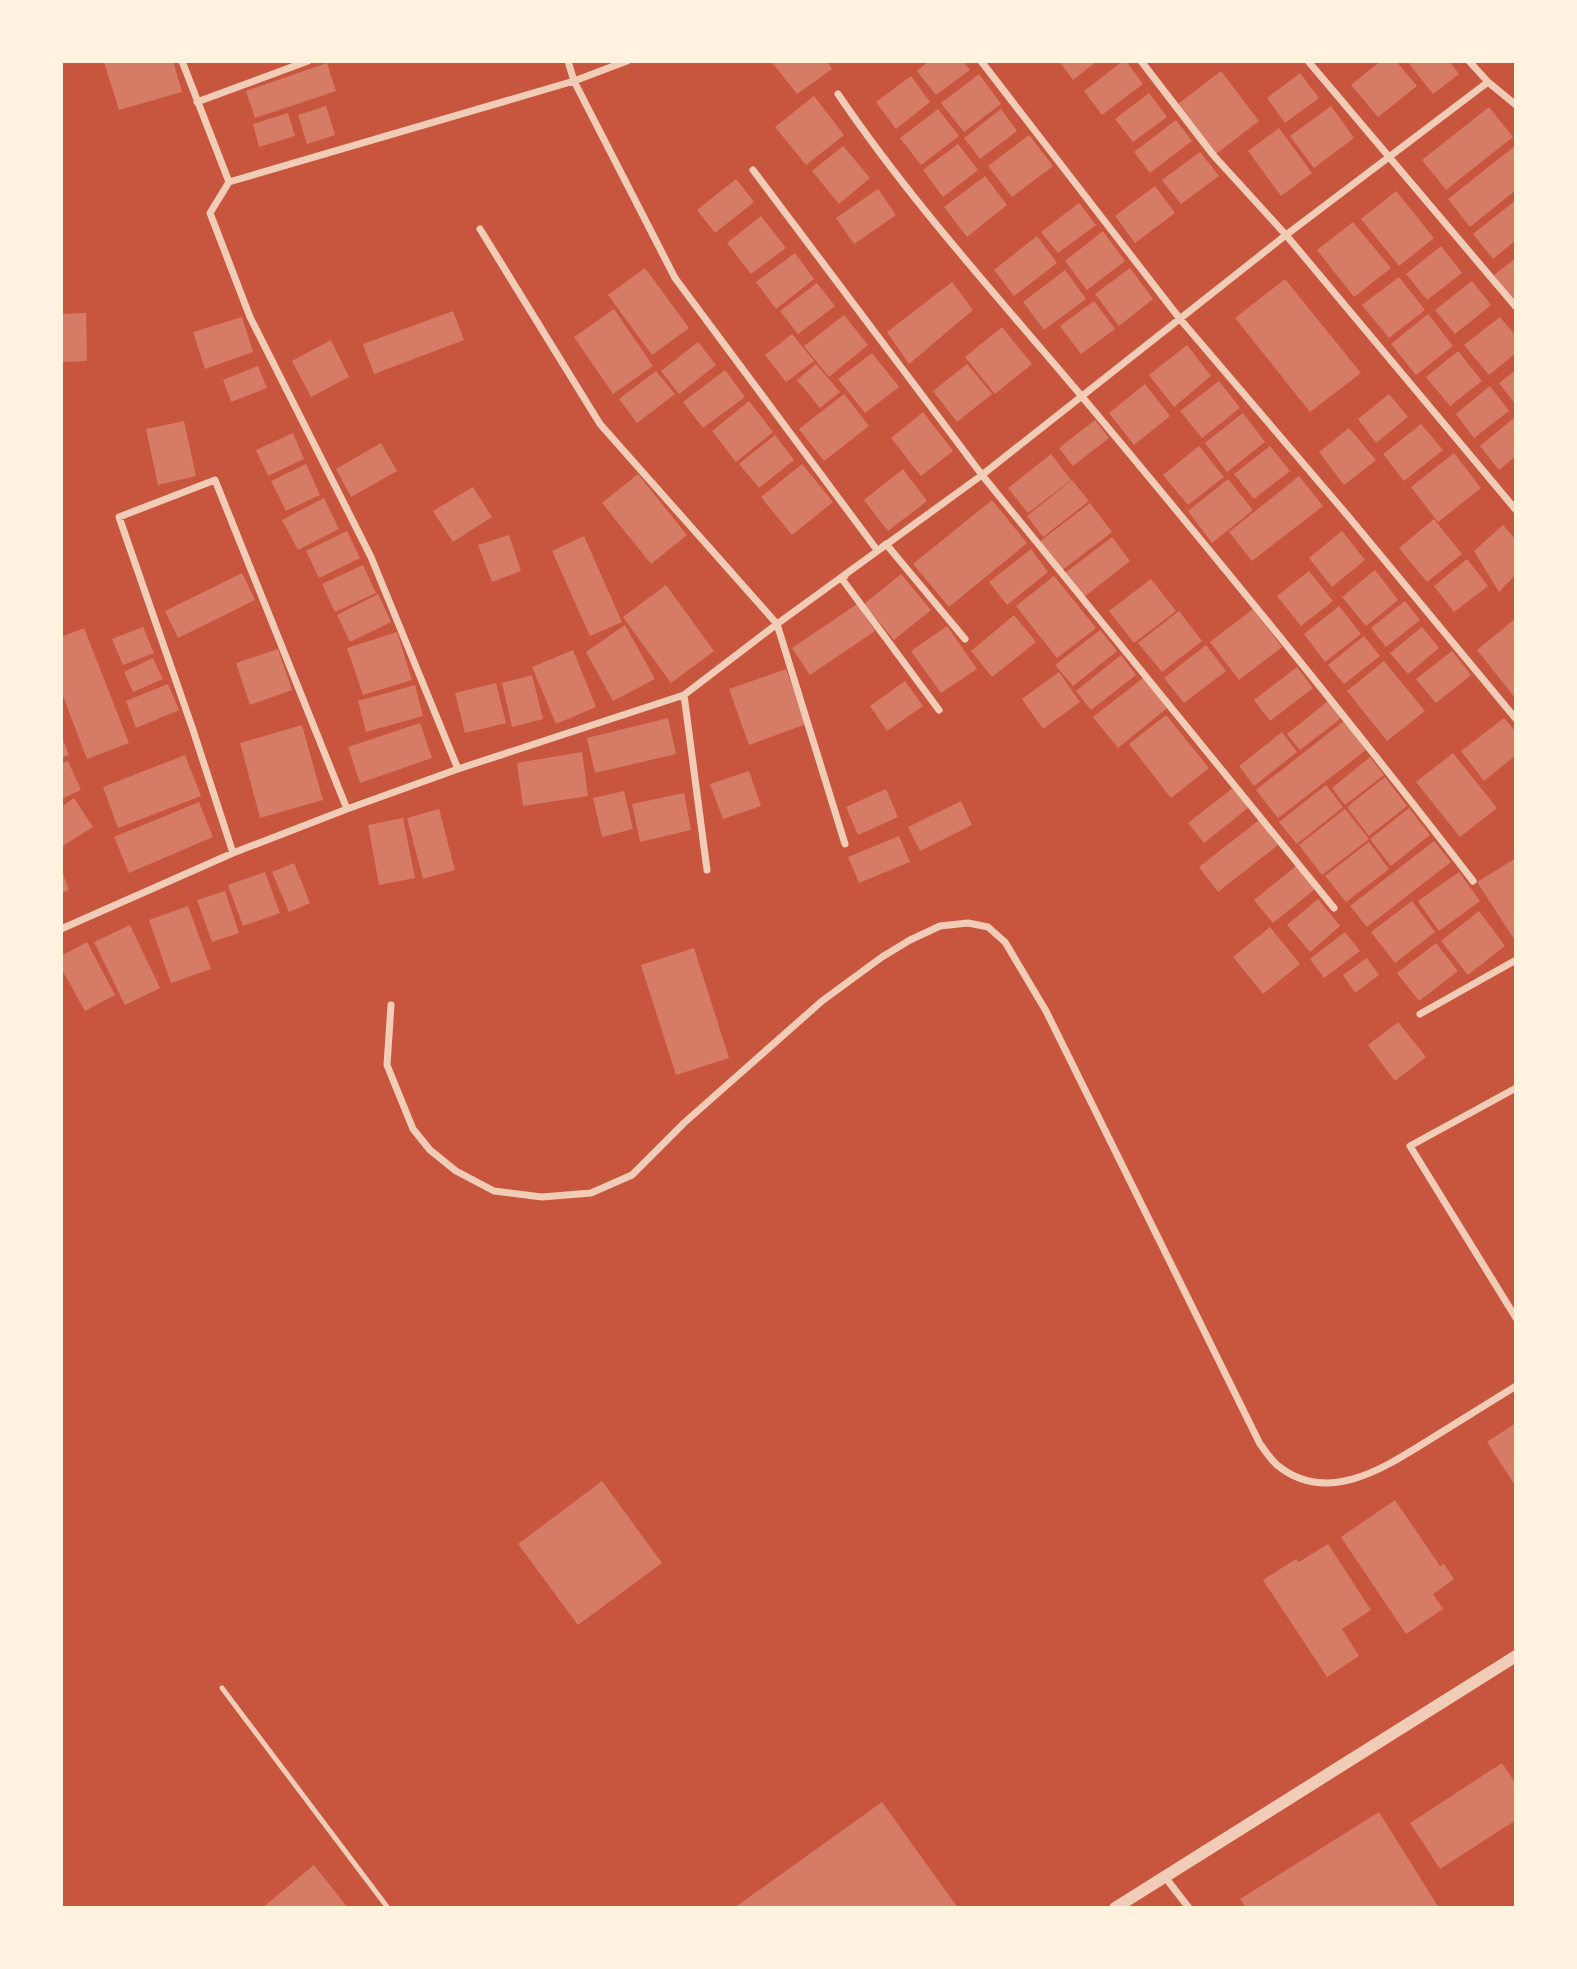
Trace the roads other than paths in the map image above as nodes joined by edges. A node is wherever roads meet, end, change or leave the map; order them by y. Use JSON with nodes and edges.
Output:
{"nodes":[{"id":1,"x":182,"y":61,"type":"edge"},
{"id":2,"x":308,"y":61,"type":"edge"},
{"id":3,"x":568,"y":61,"type":"edge"},
{"id":4,"x":627,"y":61,"type":"edge"},
{"id":5,"x":981,"y":61,"type":"edge"},
{"id":6,"x":1141,"y":61,"type":"edge"},
{"id":7,"x":1308,"y":61,"type":"edge"},
{"id":8,"x":1469,"y":61,"type":"edge"},
{"id":9,"x":574,"y":81,"type":"junction"},
{"id":10,"x":1488,"y":82,"type":"junction"},
{"id":11,"x":838,"y":94,"type":"dead end"},
{"id":12,"x":197,"y":103,"type":"junction"},
{"id":13,"x":1516,"y":105,"type":"edge"},
{"id":14,"x":1390,"y":158,"type":"junction"},
{"id":15,"x":753,"y":170,"type":"dead end"},
{"id":16,"x":229,"y":182,"type":"junction"},
{"id":17,"x":480,"y":229,"type":"dead end"},
{"id":18,"x":1286,"y":235,"type":"junction"},
{"id":19,"x":1516,"y":307,"type":"edge"},
{"id":20,"x":1180,"y":319,"type":"junction"},
{"id":21,"x":1082,"y":396,"type":"junction"},
{"id":22,"x":982,"y":475,"type":"junction"},
{"id":23,"x":1516,"y":510,"type":"edge"},
{"id":24,"x":877,"y":550,"type":"junction"},
{"id":25,"x":777,"y":624,"type":"junction"},
{"id":26,"x":965,"y":639,"type":"dead end"},
{"id":27,"x":684,"y":695,"type":"junction"},
{"id":28,"x":939,"y":710,"type":"dead end"},
{"id":29,"x":1516,"y":719,"type":"edge"},
{"id":30,"x":458,"y":769,"type":"junction"},
{"id":31,"x":347,"y":809,"type":"junction"},
{"id":32,"x":845,"y":844,"type":"dead end"},
{"id":33,"x":233,"y":853,"type":"junction"},
{"id":34,"x":707,"y":870,"type":"dead end"},
{"id":35,"x":1473,"y":881,"type":"dead end"},
{"id":36,"x":1334,"y":908,"type":"dead end"},
{"id":37,"x":61,"y":929,"type":"edge"},
{"id":38,"x":1516,"y":960,"type":"edge"},
{"id":39,"x":391,"y":1005,"type":"dead end"},
{"id":40,"x":1420,"y":1014,"type":"dead end"},
{"id":41,"x":1516,"y":1088,"type":"edge"},
{"id":42,"x":1516,"y":1318,"type":"edge"},
{"id":43,"x":1516,"y":1385,"type":"edge"},
{"id":44,"x":1516,"y":1656,"type":"edge"},
{"id":45,"x":222,"y":1688,"type":"dead end"},
{"id":46,"x":1165,"y":1877,"type":"junction"},
{"id":47,"x":388,"y":1908,"type":"edge"},
{"id":48,"x":1115,"y":1908,"type":"edge"},
{"id":49,"x":1189,"y":1908,"type":"edge"}],
"edges":[{"from":1,"to":12,"type":"street"},
{"from":2,"to":12,"type":"street"},
{"from":3,"to":9,"type":"street"},
{"from":4,"to":9,"type":"street"},
{"from":5,"to":20,"type":"street"},
{"from":6,"to":18,"type":"street"},
{"from":7,"to":14,"type":"street"},
{"from":8,"to":10,"type":"street"},
{"from":9,"to":16,"type":"street"},
{"from":9,"to":24,"type":"street"},
{"from":10,"to":13,"type":"street"},
{"from":10,"to":14,"type":"street"},
{"from":11,"to":21,"type":"street"},
{"from":12,"to":16,"type":"street"},
{"from":14,"to":18,"type":"street"},
{"from":14,"to":19,"type":"street"},
{"from":15,"to":22,"type":"street"},
{"from":16,"to":30,"type":"street"},
{"from":17,"to":25,"type":"street"},
{"from":18,"to":20,"type":"street"},
{"from":18,"to":23,"type":"street"},
{"from":20,"to":21,"type":"street"},
{"from":20,"to":29,"type":"street"},
{"from":21,"to":22,"type":"street"},
{"from":21,"to":35,"type":"street"},
{"from":22,"to":24,"type":"street"},
{"from":22,"to":36,"type":"street"},
{"from":24,"to":25,"type":"street"},
{"from":24,"to":26,"type":"street"},
{"from":24,"to":28,"type":"street"},
{"from":25,"to":27,"type":"street"},
{"from":25,"to":32,"type":"street"},
{"from":27,"to":30,"type":"street"},
{"from":27,"to":34,"type":"street"},
{"from":30,"to":31,"type":"street"},
{"from":31,"to":33,"type":"street"},
{"from":31,"to":33,"type":"street"},
{"from":33,"to":37,"type":"street"},
{"from":38,"to":40,"type":"street"},
{"from":39,"to":43,"type":"street"},
{"from":41,"to":42,"type":"street"},
{"from":44,"to":46,"type":"street"},
{"from":45,"to":47,"type":"lane"},
{"from":46,"to":48,"type":"street"},
{"from":46,"to":49,"type":"street"}]}
